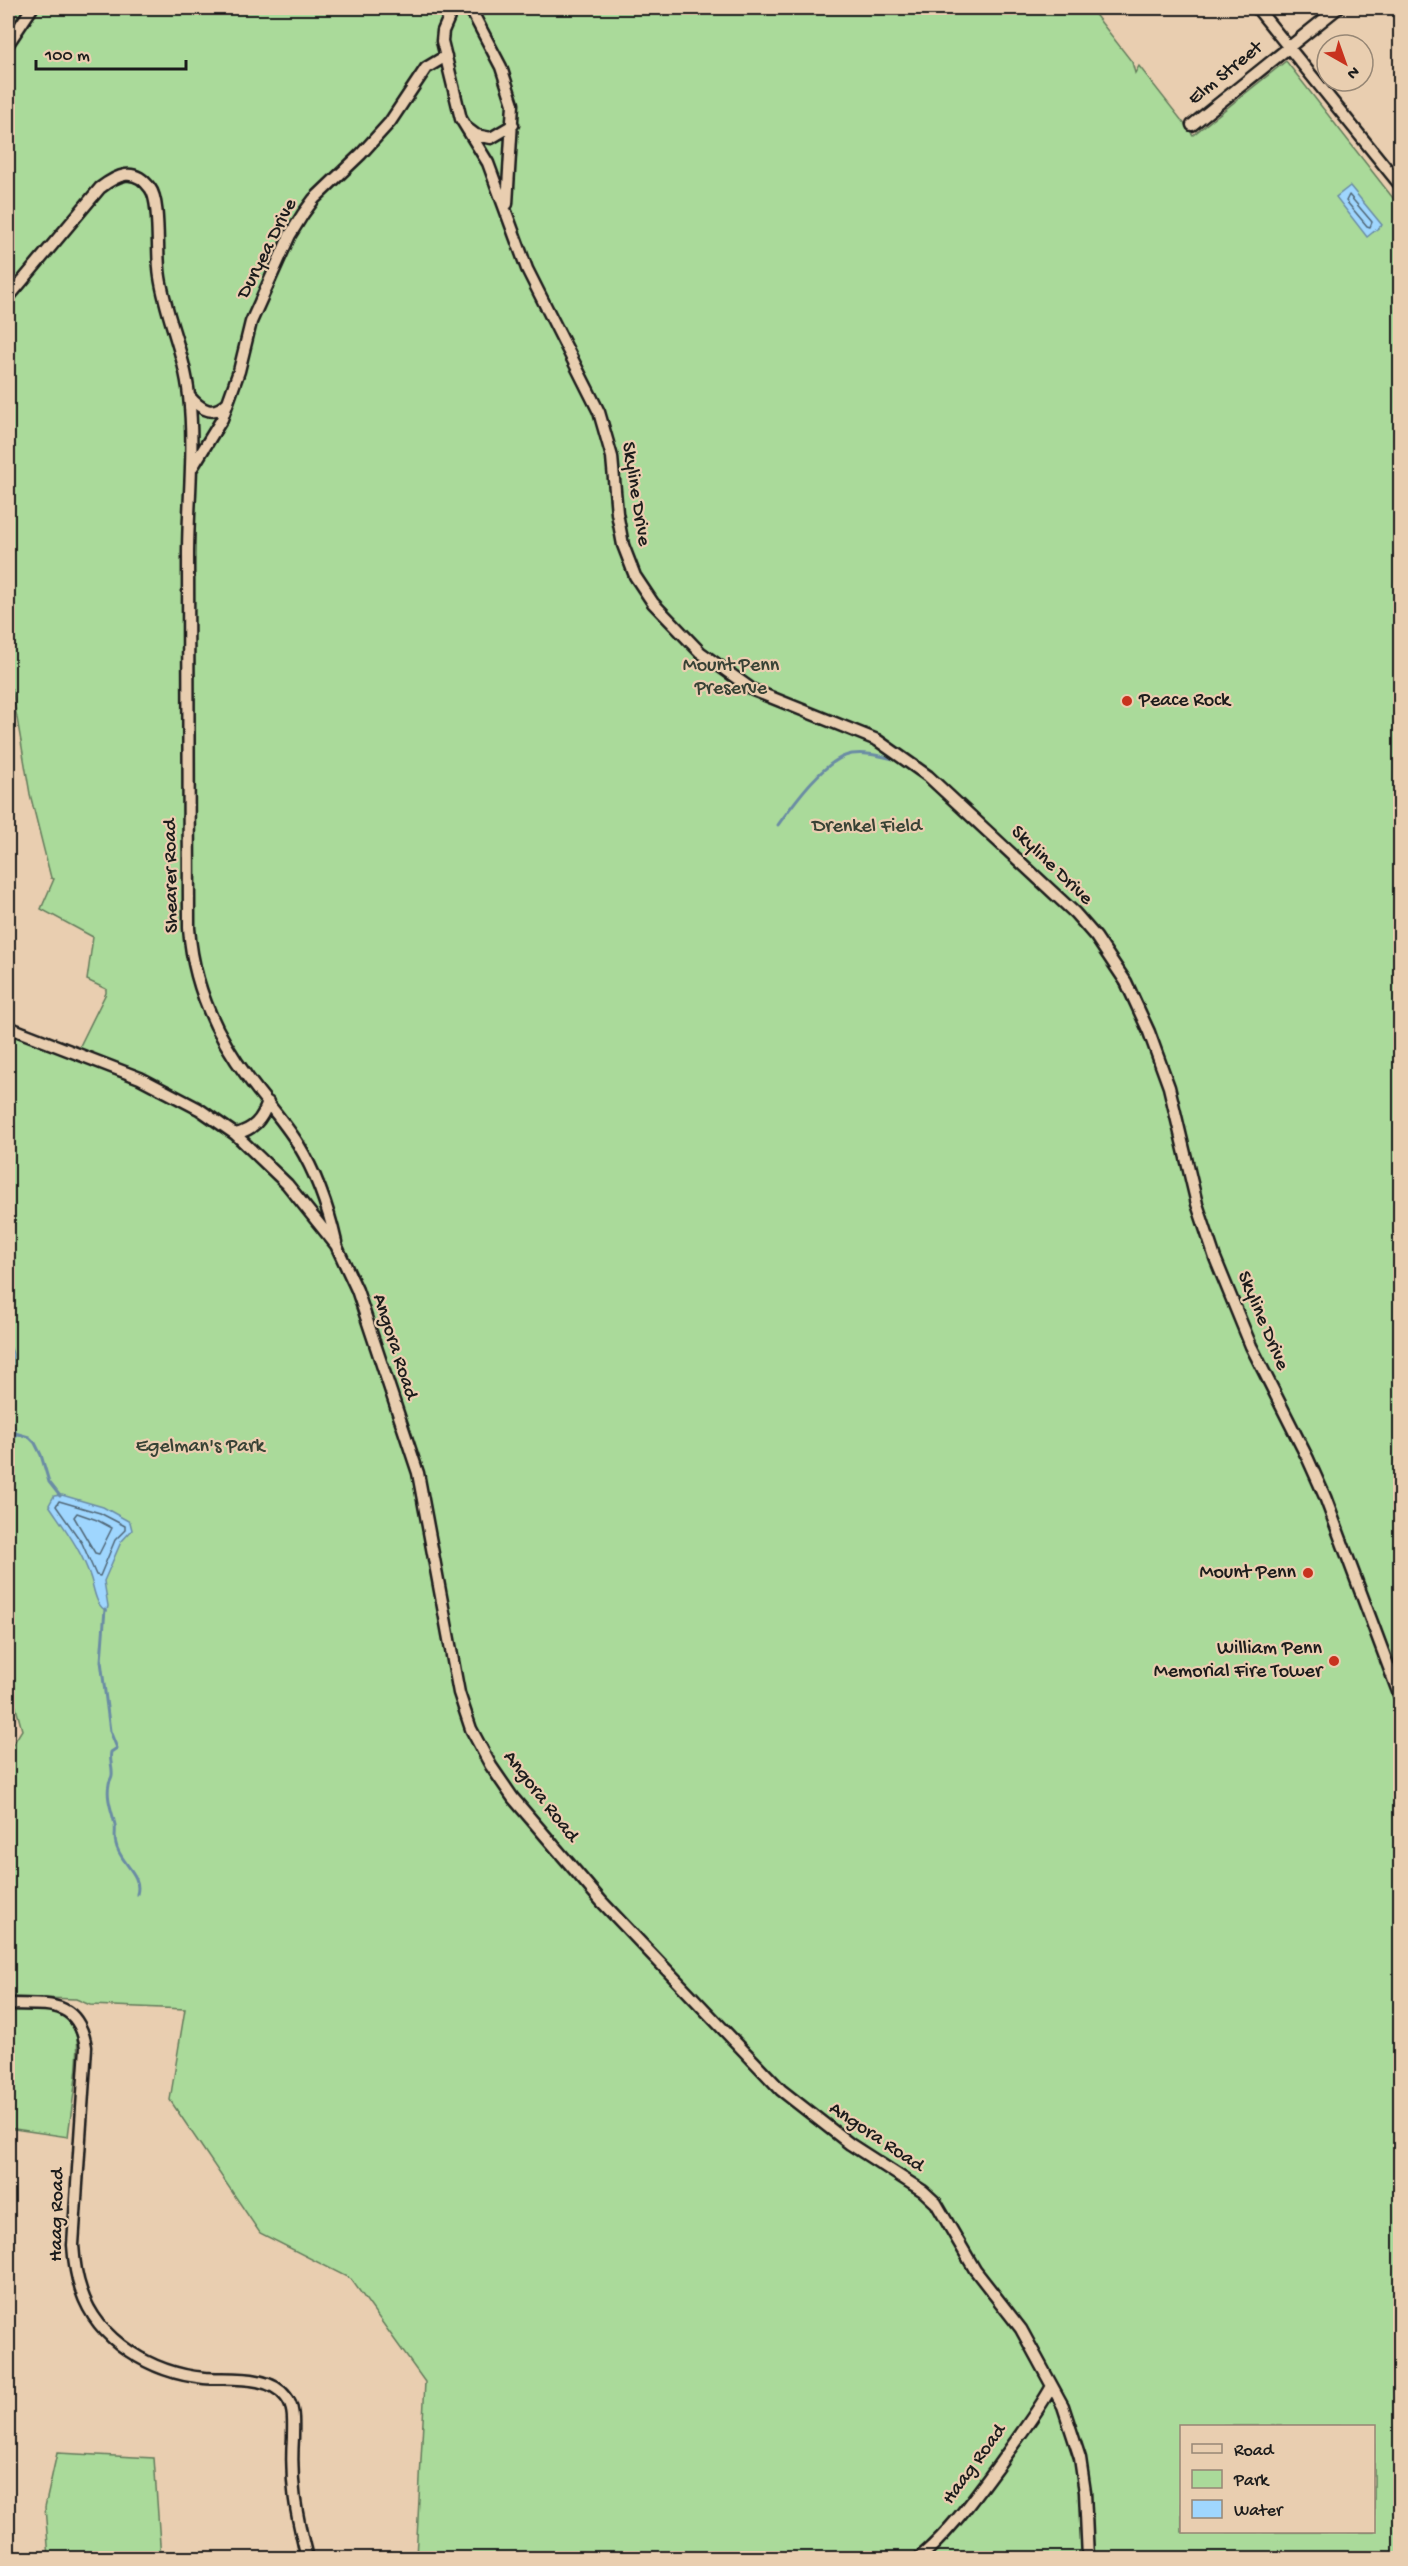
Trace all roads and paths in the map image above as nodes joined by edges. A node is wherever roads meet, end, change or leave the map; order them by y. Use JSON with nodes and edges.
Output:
{"nodes":[{"id":1,"x":32,"y":8,"type":"edge"},
{"id":2,"x":453,"y":8,"type":"edge"},
{"id":3,"x":470,"y":8,"type":"edge"},
{"id":4,"x":1257,"y":8,"type":"edge"},
{"id":5,"x":1338,"y":8,"type":"edge"},
{"id":6,"x":8,"y":44,"type":"edge"},
{"id":7,"x":1289,"y":46,"type":"junction"},
{"id":8,"x":446,"y":56,"type":"junction"},
{"id":9,"x":513,"y":124,"type":"junction"},
{"id":10,"x":1192,"y":125,"type":"dead end"},
{"id":11,"x":466,"y":127,"type":"junction"},
{"id":12,"x":1401,"y":185,"type":"edge"},
{"id":13,"x":507,"y":210,"type":"junction"},
{"id":14,"x":8,"y":298,"type":"edge"},
{"id":15,"x":189,"y":396,"type":"junction"},
{"id":16,"x":229,"y":401,"type":"junction"},
{"id":17,"x":192,"y":468,"type":"junction"},
{"id":18,"x":8,"y":1027,"type":"edge"},
{"id":19,"x":268,"y":1102,"type":"junction"},
{"id":20,"x":235,"y":1134,"type":"junction"},
{"id":21,"x":336,"y":1245,"type":"junction"},
{"id":22,"x":1401,"y":1697,"type":"edge"},
{"id":23,"x":8,"y":2004,"type":"edge"},
{"id":24,"x":1052,"y":2386,"type":"junction"},
{"id":25,"x":307,"y":2559,"type":"edge"},
{"id":26,"x":919,"y":2559,"type":"edge"},
{"id":27,"x":1088,"y":2559,"type":"edge"}],
"edges":[{"from":1,"to":6,"type":"street"},
{"from":2,"to":8,"type":"street","name":"Skyline Drive"},
{"from":3,"to":9,"type":"street","name":"Skyline Drive"},
{"from":4,"to":7,"type":"street"},
{"from":5,"to":7,"type":"street","name":"Elm Street"},
{"from":7,"to":10,"type":"street","name":"Elm Street"},
{"from":7,"to":12,"type":"street"},
{"from":8,"to":11,"type":"street","name":"Skyline Drive"},
{"from":8,"to":16,"type":"street","name":"Duryea Drive"},
{"from":9,"to":11,"type":"street"},
{"from":9,"to":13,"type":"street","name":"Skyline Drive"},
{"from":11,"to":13,"type":"street","name":"Skyline Drive"},
{"from":13,"to":22,"type":"street","name":"Skyline Drive"},
{"from":14,"to":15,"type":"street"},
{"from":15,"to":16,"type":"street"},
{"from":15,"to":17,"type":"street"},
{"from":16,"to":17,"type":"street","name":"Duryea Drive"},
{"from":17,"to":19,"type":"street","name":"Shearer Road"},
{"from":18,"to":20,"type":"street","name":"Angora Road"},
{"from":19,"to":20,"type":"street"},
{"from":19,"to":21,"type":"street","name":"Shearer Road"},
{"from":20,"to":21,"type":"street","name":"Angora Road"},
{"from":21,"to":24,"type":"street","name":"Angora Road"},
{"from":23,"to":25,"type":"street","name":"Haag Road"},
{"from":24,"to":26,"type":"street","name":"Haag Road"},
{"from":24,"to":27,"type":"street","name":"Angora Road"}]}
